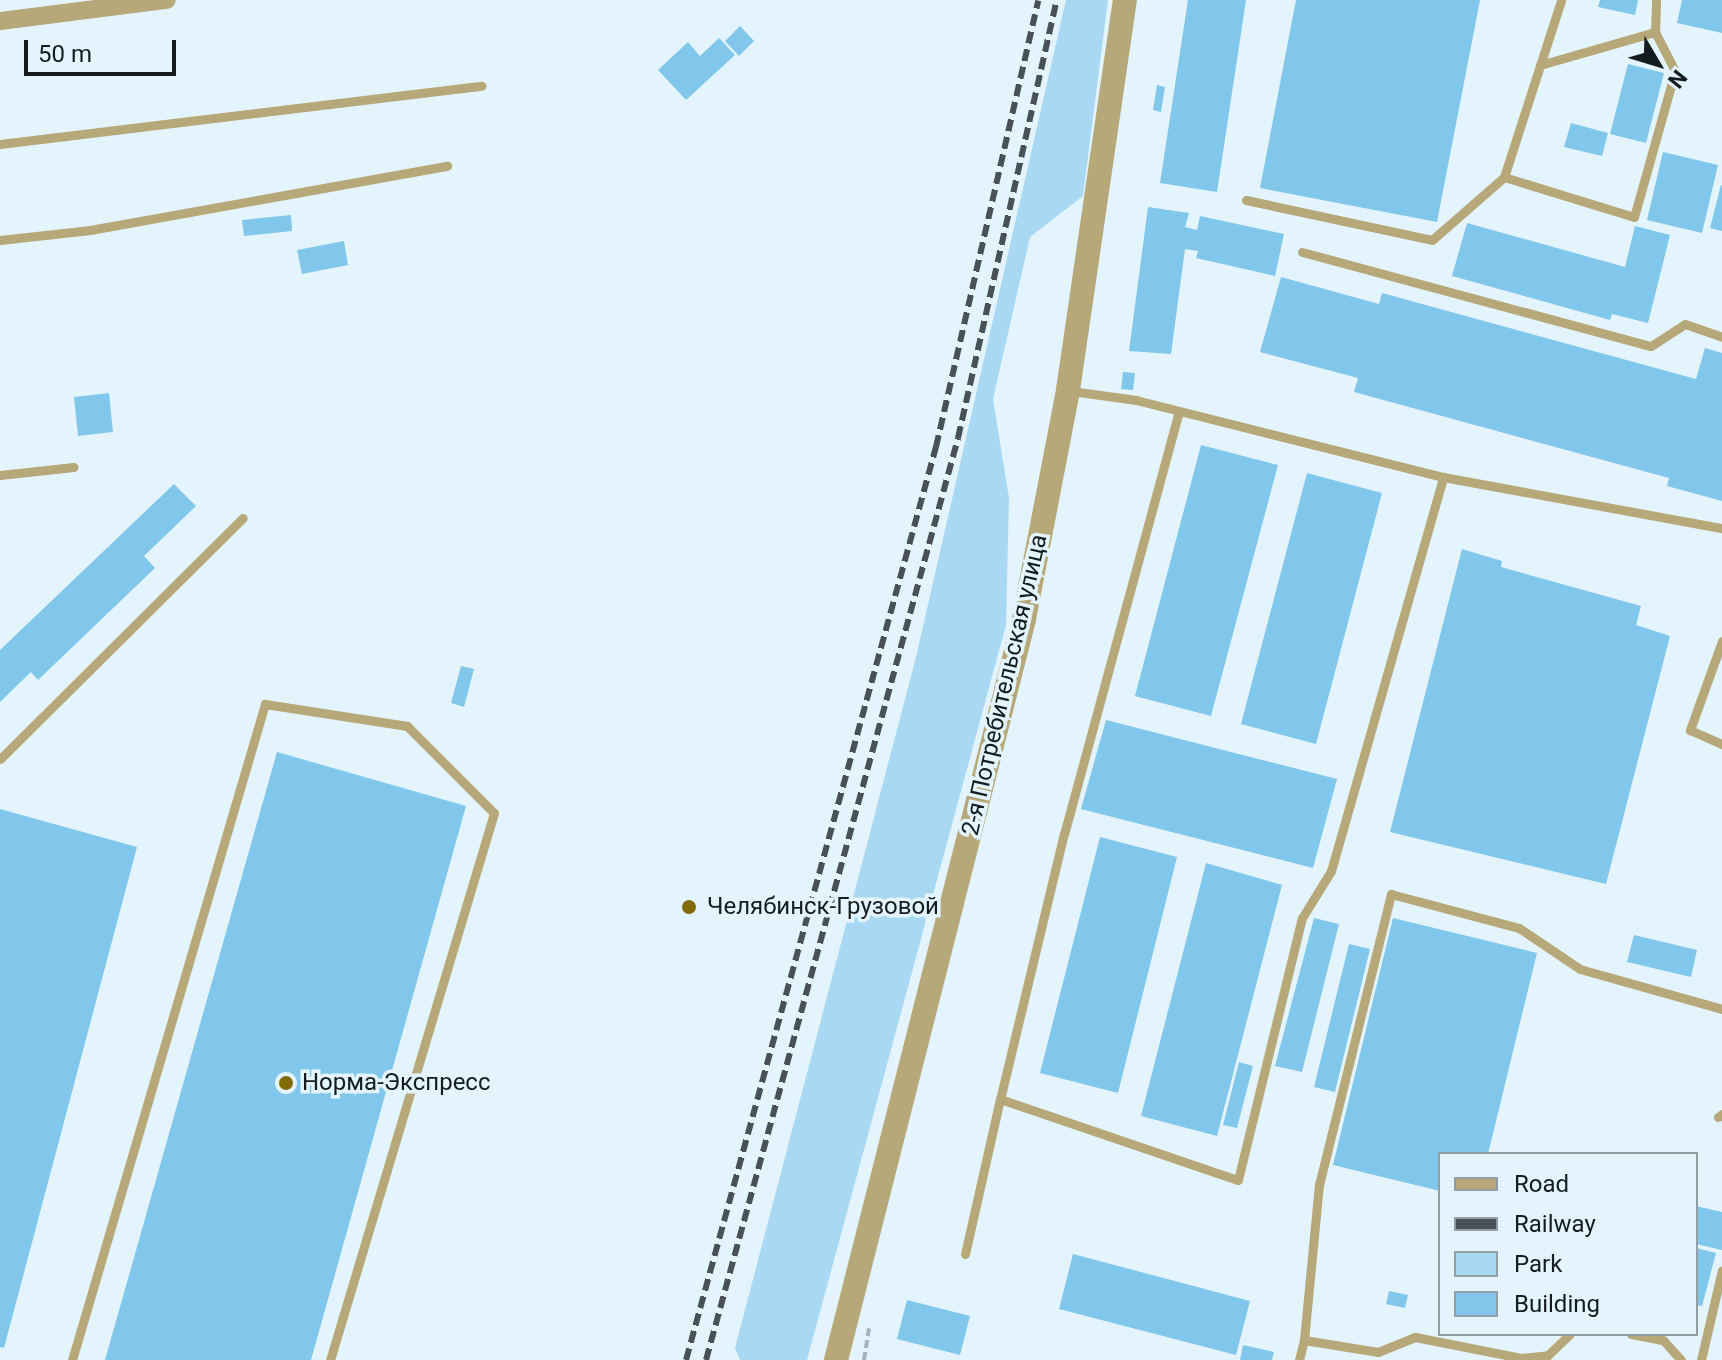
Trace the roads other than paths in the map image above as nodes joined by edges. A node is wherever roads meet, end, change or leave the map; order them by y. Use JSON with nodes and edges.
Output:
{"nodes":[{"id":1,"x":167,"y":0,"type":"edge"},
{"id":2,"x":1125,"y":0,"type":"edge"},
{"id":3,"x":1561,"y":0,"type":"edge"},
{"id":4,"x":1656,"y":0,"type":"edge"},
{"id":5,"x":0,"y":21,"type":"edge"},
{"id":6,"x":1655,"y":32,"type":"junction"},
{"id":7,"x":1540,"y":65,"type":"junction"},
{"id":8,"x":482,"y":86,"type":"dead end"},
{"id":9,"x":0,"y":144,"type":"edge"},
{"id":10,"x":447,"y":166,"type":"dead end"},
{"id":11,"x":1504,"y":177,"type":"junction"},
{"id":12,"x":1246,"y":200,"type":"dead end"},
{"id":13,"x":0,"y":240,"type":"edge"},
{"id":14,"x":1302,"y":252,"type":"dead end"},
{"id":15,"x":1722,"y":337,"type":"edge"},
{"id":16,"x":1068,"y":390,"type":"junction"},
{"id":17,"x":1179,"y":411,"type":"junction"},
{"id":18,"x":74,"y":467,"type":"dead end"},
{"id":19,"x":0,"y":475,"type":"edge"},
{"id":20,"x":1443,"y":477,"type":"junction"},
{"id":21,"x":243,"y":518,"type":"dead end"},
{"id":22,"x":1722,"y":528,"type":"edge"},
{"id":23,"x":1722,"y":641,"type":"edge"},
{"id":24,"x":1722,"y":744,"type":"edge"},
{"id":25,"x":0,"y":759,"type":"edge"},
{"id":26,"x":1722,"y":1009,"type":"edge"},
{"id":27,"x":1000,"y":1099,"type":"junction"},
{"id":28,"x":965,"y":1254,"type":"dead end"},
{"id":29,"x":1722,"y":1270,"type":"edge"},
{"id":30,"x":1568,"y":1336,"type":"edge"},
{"id":31,"x":1642,"y":1336,"type":"edge"},
{"id":32,"x":1304,"y":1340,"type":"junction"},
{"id":33,"x":840,"y":1359,"type":"edge"},
{"id":34,"x":72,"y":1360,"type":"edge"},
{"id":35,"x":330,"y":1360,"type":"edge"},
{"id":36,"x":1299,"y":1360,"type":"edge"},
{"id":37,"x":1681,"y":1360,"type":"edge"},
{"id":38,"x":1701,"y":1360,"type":"edge"}],
"edges":[{"from":1,"to":5,"type":"street"},
{"from":2,"to":16,"type":"street","name":"2-я Потребительская улица"},
{"from":3,"to":7,"type":"lane"},
{"from":4,"to":6,"type":"lane"},
{"from":6,"to":7,"type":"lane"},
{"from":6,"to":11,"type":"lane"},
{"from":7,"to":11,"type":"lane"},
{"from":8,"to":9,"type":"lane"},
{"from":10,"to":13,"type":"lane"},
{"from":11,"to":12,"type":"lane"},
{"from":14,"to":15,"type":"lane"},
{"from":16,"to":17,"type":"lane"},
{"from":16,"to":33,"type":"street","name":"2-я Потребительская улица"},
{"from":17,"to":20,"type":"lane"},
{"from":17,"to":27,"type":"lane"},
{"from":18,"to":19,"type":"lane"},
{"from":20,"to":22,"type":"lane"},
{"from":20,"to":27,"type":"lane"},
{"from":21,"to":25,"type":"lane"},
{"from":23,"to":24,"type":"lane"},
{"from":26,"to":32,"type":"lane"},
{"from":27,"to":28,"type":"lane"},
{"from":29,"to":38,"type":"lane"},
{"from":30,"to":32,"type":"lane"},
{"from":31,"to":37,"type":"lane"},
{"from":32,"to":36,"type":"lane"},
{"from":34,"to":35,"type":"lane"}]}
